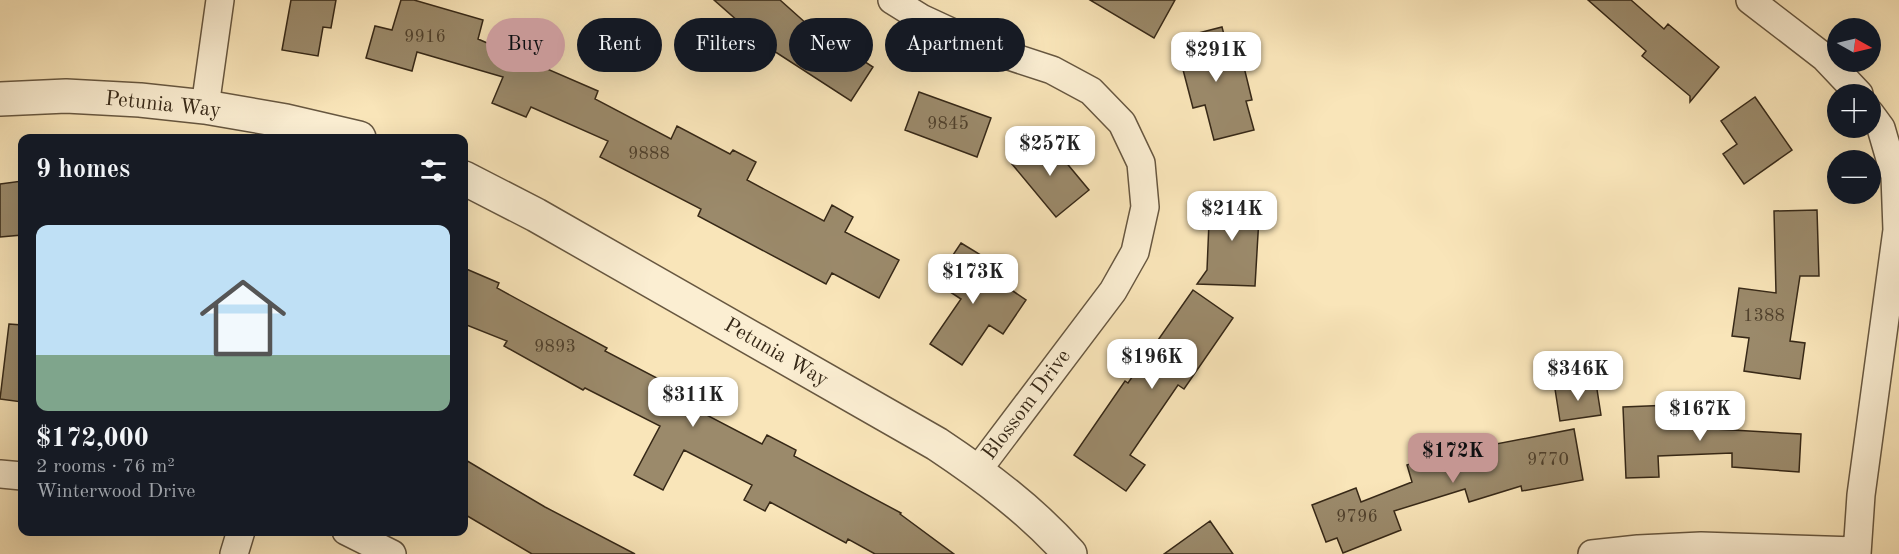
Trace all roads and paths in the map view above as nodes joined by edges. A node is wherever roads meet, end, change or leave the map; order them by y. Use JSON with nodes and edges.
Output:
{"nodes":[{"id":1,"x":220,"y":0,"type":"edge"},
{"id":2,"x":892,"y":0,"type":"edge"},
{"id":3,"x":1762,"y":4,"type":"edge"},
{"id":4,"x":1850,"y":84,"type":"edge"},
{"id":5,"x":0,"y":99,"type":"edge"},
{"id":6,"x":205,"y":107,"type":"junction"},
{"id":7,"x":1881,"y":128,"type":"edge"},
{"id":8,"x":342,"y":134,"type":"edge"},
{"id":9,"x":468,"y":180,"type":"edge"},
{"id":10,"x":977,"y":471,"type":"junction"},
{"id":11,"x":0,"y":474,"type":"edge"},
{"id":12,"x":18,"y":476,"type":"edge"},
{"id":13,"x":239,"y":536,"type":"edge"},
{"id":14,"x":356,"y":536,"type":"edge"},
{"id":15,"x":1856,"y":553,"type":"edge"},
{"id":16,"x":234,"y":554,"type":"edge"},
{"id":17,"x":392,"y":554,"type":"edge"},
{"id":18,"x":1070,"y":554,"type":"edge"},
{"id":19,"x":1592,"y":554,"type":"edge"}],
"edges":[{"from":1,"to":6,"type":"street"},
{"from":2,"to":10,"type":"street","name":"Blossom Drive"},
{"from":3,"to":4,"type":"street"},
{"from":5,"to":6,"type":"street","name":"Petunia Way"},
{"from":6,"to":8,"type":"street","name":"Petunia Way"},
{"from":7,"to":15,"type":"street"},
{"from":9,"to":10,"type":"street","name":"Petunia Way"},
{"from":10,"to":18,"type":"street","name":"Petunia Way"},
{"from":11,"to":12,"type":"street"},
{"from":13,"to":16,"type":"street"},
{"from":14,"to":17,"type":"street"},
{"from":15,"to":19,"type":"street"}]}
